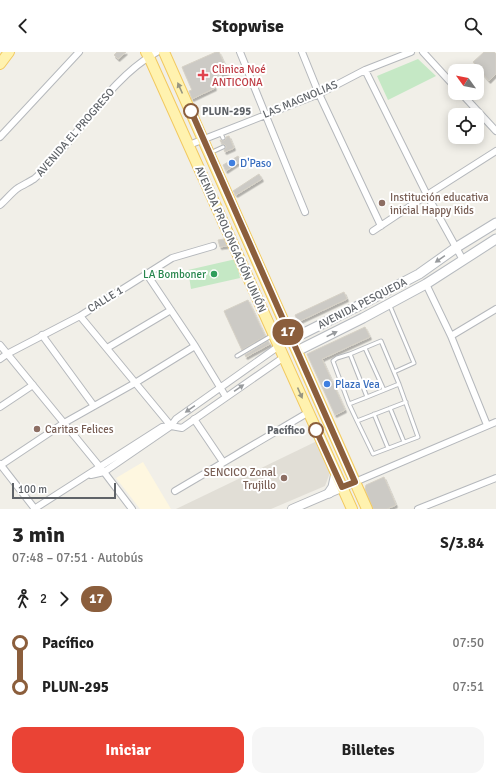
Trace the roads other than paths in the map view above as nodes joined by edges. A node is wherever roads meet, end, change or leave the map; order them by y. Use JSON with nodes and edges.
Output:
{"nodes":[{"id":1,"x":9,"y":52,"type":"edge"},
{"id":2,"x":79,"y":52,"type":"edge"},
{"id":3,"x":164,"y":52,"type":"edge"},
{"id":4,"x":240,"y":52,"type":"edge"},
{"id":5,"x":302,"y":52,"type":"edge"},
{"id":6,"x":411,"y":52,"type":"edge"},
{"id":7,"x":423,"y":52,"type":"edge"},
{"id":8,"x":151,"y":54,"type":"edge"},
{"id":9,"x":0,"y":64,"type":"edge"},
{"id":10,"x":365,"y":70,"type":"junction"},
{"id":11,"x":448,"y":79,"type":"edge"},
{"id":12,"x":319,"y":94,"type":"junction"},
{"id":13,"x":467,"y":100,"type":"edge"},
{"id":14,"x":265,"y":114,"type":"junction"},
{"id":15,"x":496,"y":131,"type":"edge"},
{"id":16,"x":220,"y":132,"type":"junction"},
{"id":17,"x":0,"y":137,"type":"edge"},
{"id":18,"x":203,"y":138,"type":"junction"},
{"id":19,"x":223,"y":138,"type":"dead end"},
{"id":20,"x":189,"y":145,"type":"junction"},
{"id":21,"x":223,"y":147,"type":"dead end"},
{"id":22,"x":496,"y":151,"type":"edge"},
{"id":23,"x":209,"y":153,"type":"junction"},
{"id":24,"x":427,"y":195,"type":"junction"},
{"id":25,"x":0,"y":205,"type":"edge"},
{"id":26,"x":305,"y":212,"type":"dead end"},
{"id":27,"x":496,"y":223,"type":"edge"},
{"id":28,"x":381,"y":226,"type":"junction"},
{"id":29,"x":373,"y":231,"type":"dead end"},
{"id":30,"x":246,"y":237,"type":"junction"},
{"id":31,"x":496,"y":239,"type":"edge"},
{"id":32,"x":233,"y":243,"type":"junction"},
{"id":33,"x":213,"y":246,"type":"dead end"},
{"id":34,"x":457,"y":248,"type":"junction"},
{"id":35,"x":463,"y":260,"type":"junction"},
{"id":36,"x":146,"y":273,"type":"junction"},
{"id":37,"x":426,"y":284,"type":"junction"},
{"id":38,"x":389,"y":304,"type":"junction"},
{"id":39,"x":358,"y":306,"type":"junction"},
{"id":40,"x":171,"y":310,"type":"junction"},
{"id":41,"x":496,"y":311,"type":"edge"},
{"id":42,"x":80,"y":316,"type":"junction"},
{"id":43,"x":363,"y":318,"type":"junction"},
{"id":44,"x":274,"y":334,"type":"junction"},
{"id":45,"x":42,"y":335,"type":"junction"},
{"id":46,"x":451,"y":336,"type":"junction"},
{"id":47,"x":292,"y":339,"type":"junction"},
{"id":48,"x":0,"y":345,"type":"edge"},
{"id":49,"x":195,"y":346,"type":"junction"},
{"id":50,"x":279,"y":346,"type":"junction"},
{"id":51,"x":107,"y":348,"type":"junction"},
{"id":52,"x":365,"y":348,"type":"junction"},
{"id":53,"x":297,"y":351,"type":"junction"},
{"id":54,"x":7,"y":354,"type":"junction"},
{"id":55,"x":350,"y":354,"type":"junction"},
{"id":56,"x":237,"y":356,"type":"dead end"},
{"id":57,"x":284,"y":357,"type":"junction"},
{"id":58,"x":0,"y":359,"type":"edge"},
{"id":59,"x":394,"y":372,"type":"junction"},
{"id":60,"x":135,"y":383,"type":"junction"},
{"id":61,"x":399,"y":384,"type":"junction"},
{"id":62,"x":33,"y":385,"type":"junction"},
{"id":63,"x":220,"y":388,"type":"junction"},
{"id":64,"x":384,"y":390,"type":"junction"},
{"id":65,"x":226,"y":397,"type":"junction"},
{"id":66,"x":367,"y":397,"type":"junction"},
{"id":67,"x":406,"y":402,"type":"junction"},
{"id":68,"x":350,"y":404,"type":"junction"},
{"id":69,"x":94,"y":406,"type":"junction"},
{"id":70,"x":0,"y":407,"type":"edge"},
{"id":71,"x":390,"y":408,"type":"junction"},
{"id":72,"x":308,"y":412,"type":"junction"},
{"id":73,"x":374,"y":414,"type":"junction"},
{"id":74,"x":194,"y":419,"type":"junction"},
{"id":75,"x":357,"y":421,"type":"junction"},
{"id":76,"x":496,"y":422,"type":"edge"},
{"id":77,"x":64,"y":423,"type":"junction"},
{"id":78,"x":487,"y":425,"type":"junction"},
{"id":79,"x":171,"y":426,"type":"junction"},
{"id":80,"x":404,"y":442,"type":"junction"},
{"id":81,"x":388,"y":448,"type":"junction"},
{"id":82,"x":223,"y":462,"type":"junction"},
{"id":83,"x":0,"y":464,"type":"edge"},
{"id":84,"x":102,"y":469,"type":"junction"},
{"id":85,"x":336,"y":473,"type":"junction"},
{"id":86,"x":496,"y":478,"type":"edge"},
{"id":87,"x":355,"y":482,"type":"junction"},
{"id":88,"x":342,"y":487,"type":"junction"},
{"id":89,"x":175,"y":491,"type":"dead end"},
{"id":90,"x":329,"y":493,"type":"junction"},
{"id":91,"x":34,"y":509,"type":"edge"},
{"id":92,"x":132,"y":509,"type":"edge"},
{"id":93,"x":292,"y":509,"type":"edge"},
{"id":94,"x":352,"y":509,"type":"edge"},
{"id":95,"x":367,"y":509,"type":"edge"},
{"id":96,"x":418,"y":509,"type":"edge"}],
"edges":[{"from":1,"to":9,"type":"main road"},
{"from":2,"to":17,"type":"street"},
{"from":18,"to":3,"type":"main road","name":"AVENIDA PROLONGACIÓN UNIÓN","one_way":true},
{"from":4,"to":14,"type":"street"},
{"from":5,"to":12,"type":"street"},
{"from":6,"to":10,"type":"street","name":"LAS MAGNOLIAS"},
{"from":7,"to":11,"type":"street"},
{"from":8,"to":20,"type":"main road","name":"AVENIDA PROLONGACIÓN UNIÓN"},
{"from":8,"to":25,"type":"street","name":"AVENIDA EL PROGRESO"},
{"from":10,"to":12,"type":"street","name":"LAS MAGNOLIAS"},
{"from":10,"to":24,"type":"street"},
{"from":12,"to":14,"type":"street","name":"LAS MAGNOLIAS"},
{"from":12,"to":28,"type":"street"},
{"from":13,"to":15,"type":"street"},
{"from":14,"to":16,"type":"street","name":"LAS MAGNOLIAS"},
{"from":14,"to":26,"type":"street"},
{"from":16,"to":18,"type":"street","name":"LAS MAGNOLIAS"},
{"from":16,"to":19,"type":"lane"},
{"from":18,"to":20,"type":"street","name":"LAS MAGNOLIAS"},
{"from":18,"to":23,"type":"main road","name":"AVENIDA PROLONGACIÓN UNIÓN"},
{"from":20,"to":32,"type":"main road","name":"AVENIDA PROLONGACIÓN UNIÓN"},
{"from":21,"to":23,"type":"lane"},
{"from":22,"to":24,"type":"street"},
{"from":23,"to":30,"type":"main road","name":"AVENIDA PROLONGACIÓN UNIÓN"},
{"from":24,"to":28,"type":"street"},
{"from":24,"to":34,"type":"street"},
{"from":27,"to":34,"type":"main road","name":"AVENIDA PESQUEDA"},
{"from":28,"to":29,"type":"street"},
{"from":30,"to":32,"type":"main road"},
{"from":30,"to":47,"type":"main road","name":"AVENIDA PROLONGACIÓN UNIÓN"},
{"from":31,"to":35,"type":"main road","name":"AVENIDA PESQUEDA"},
{"from":32,"to":44,"type":"main road","name":"AVENIDA PROLONGACIÓN UNIÓN"},
{"from":33,"to":36,"type":"street","name":"CALLE 1"},
{"from":34,"to":35,"type":"street"},
{"from":34,"to":39,"type":"main road","name":"AVENIDA PESQUEDA","one_way":true},
{"from":35,"to":37,"type":"main road","name":"AVENIDA PESQUEDA"},
{"from":36,"to":40,"type":"street"},
{"from":36,"to":42,"type":"street","name":"CALLE 1"},
{"from":37,"to":38,"type":"main road","name":"AVENIDA PESQUEDA"},
{"from":37,"to":46,"type":"street"},
{"from":38,"to":43,"type":"main road","name":"AVENIDA PESQUEDA"},
{"from":38,"to":59,"type":"lane"},
{"from":39,"to":43,"type":"street"},
{"from":39,"to":47,"type":"main road","name":"AVENIDA PESQUEDA"},
{"from":40,"to":49,"type":"street"},
{"from":40,"to":51,"type":"street"},
{"from":41,"to":46,"type":"street"},
{"from":42,"to":45,"type":"street","name":"CALLE 1"},
{"from":42,"to":51,"type":"street"},
{"from":53,"to":43,"type":"main road","name":"AVENIDA PESQUEDA","one_way":true},
{"from":44,"to":50,"type":"main road","name":"AVENIDA PROLONGACIÓN UNIÓN"},
{"from":44,"to":56,"type":"lane"},
{"from":45,"to":54,"type":"street","name":"CALLE 1"},
{"from":45,"to":69,"type":"street"},
{"from":46,"to":78,"type":"street"},
{"from":47,"to":50,"type":"street","name":"AVENIDA PESQUEDA"},
{"from":47,"to":53,"type":"main road","name":"AVENIDA PROLONGACIÓN UNIÓN"},
{"from":48,"to":54,"type":"street"},
{"from":49,"to":60,"type":"street"},
{"from":49,"to":63,"type":"street"},
{"from":50,"to":57,"type":"main road","name":"AVENIDA PROLONGACIÓN UNIÓN"},
{"from":50,"to":63,"type":"street","name":"AVENIDA PESQUEDA"},
{"from":51,"to":60,"type":"street"},
{"from":52,"to":55,"type":"lane"},
{"from":52,"to":59,"type":"lane"},
{"from":52,"to":64,"type":"lane"},
{"from":53,"to":57,"type":"street","name":"AVENIDA PESQUEDA"},
{"from":53,"to":87,"type":"main road","name":"AVENIDA PROLONGACIÓN UNIÓN"},
{"from":54,"to":58,"type":"street","name":"CALLE 1"},
{"from":54,"to":62,"type":"street"},
{"from":55,"to":66,"type":"lane"},
{"from":55,"to":68,"type":"lane"},
{"from":65,"to":57,"type":"street","name":"AVENIDA PESQUEDA","one_way":true},
{"from":57,"to":72,"type":"main road","name":"AVENIDA PROLONGACIÓN UNIÓN","one_way":true},
{"from":59,"to":61,"type":"lane"},
{"from":60,"to":69,"type":"street"},
{"from":60,"to":79,"type":"street"},
{"from":61,"to":64,"type":"lane"},
{"from":61,"to":67,"type":"lane"},
{"from":62,"to":70,"type":"street"},
{"from":62,"to":77,"type":"street"},
{"from":63,"to":65,"type":"street"},
{"from":63,"to":79,"type":"street","name":"AVENIDA PESQUEDA","one_way":true},
{"from":64,"to":66,"type":"lane"},
{"from":65,"to":74,"type":"street","name":"AVENIDA PESQUEDA"},
{"from":66,"to":68,"type":"lane"},
{"from":67,"to":71,"type":"lane"},
{"from":67,"to":80,"type":"lane"},
{"from":68,"to":75,"type":"lane"},
{"from":69,"to":77,"type":"street"},
{"from":71,"to":73,"type":"lane"},
{"from":71,"to":80,"type":"lane"},
{"from":72,"to":82,"type":"street"},
{"from":72,"to":85,"type":"main road","name":"AVENIDA PROLONGACIÓN UNIÓN"},
{"from":73,"to":75,"type":"lane"},
{"from":73,"to":81,"type":"lane"},
{"from":74,"to":79,"type":"street","name":"AVENIDA PESQUEDA"},
{"from":74,"to":82,"type":"street"},
{"from":75,"to":81,"type":"lane"},
{"from":76,"to":78,"type":"street"},
{"from":77,"to":83,"type":"street"},
{"from":77,"to":84,"type":"street"},
{"from":78,"to":87,"type":"street"},
{"from":79,"to":84,"type":"street","name":"AVENIDA PESQUEDA"},
{"from":80,"to":81,"type":"lane"},
{"from":82,"to":89,"type":"street"},
{"from":83,"to":91,"type":"street"},
{"from":84,"to":91,"type":"street","name":"AVENIDA PESQUEDA"},
{"from":84,"to":92,"type":"street"},
{"from":85,"to":88,"type":"main road","name":"AVENIDA PROLONGACIÓN UNIÓN"},
{"from":85,"to":90,"type":"main road"},
{"from":86,"to":96,"type":"street"},
{"from":87,"to":88,"type":"street"},
{"from":87,"to":95,"type":"main road","name":"AVENIDA PROLONGACIÓN UNIÓN"},
{"from":88,"to":90,"type":"street"},
{"from":88,"to":94,"type":"main road","name":"AVENIDA PROLONGACIÓN UNIÓN"},
{"from":90,"to":93,"type":"street"}]}
